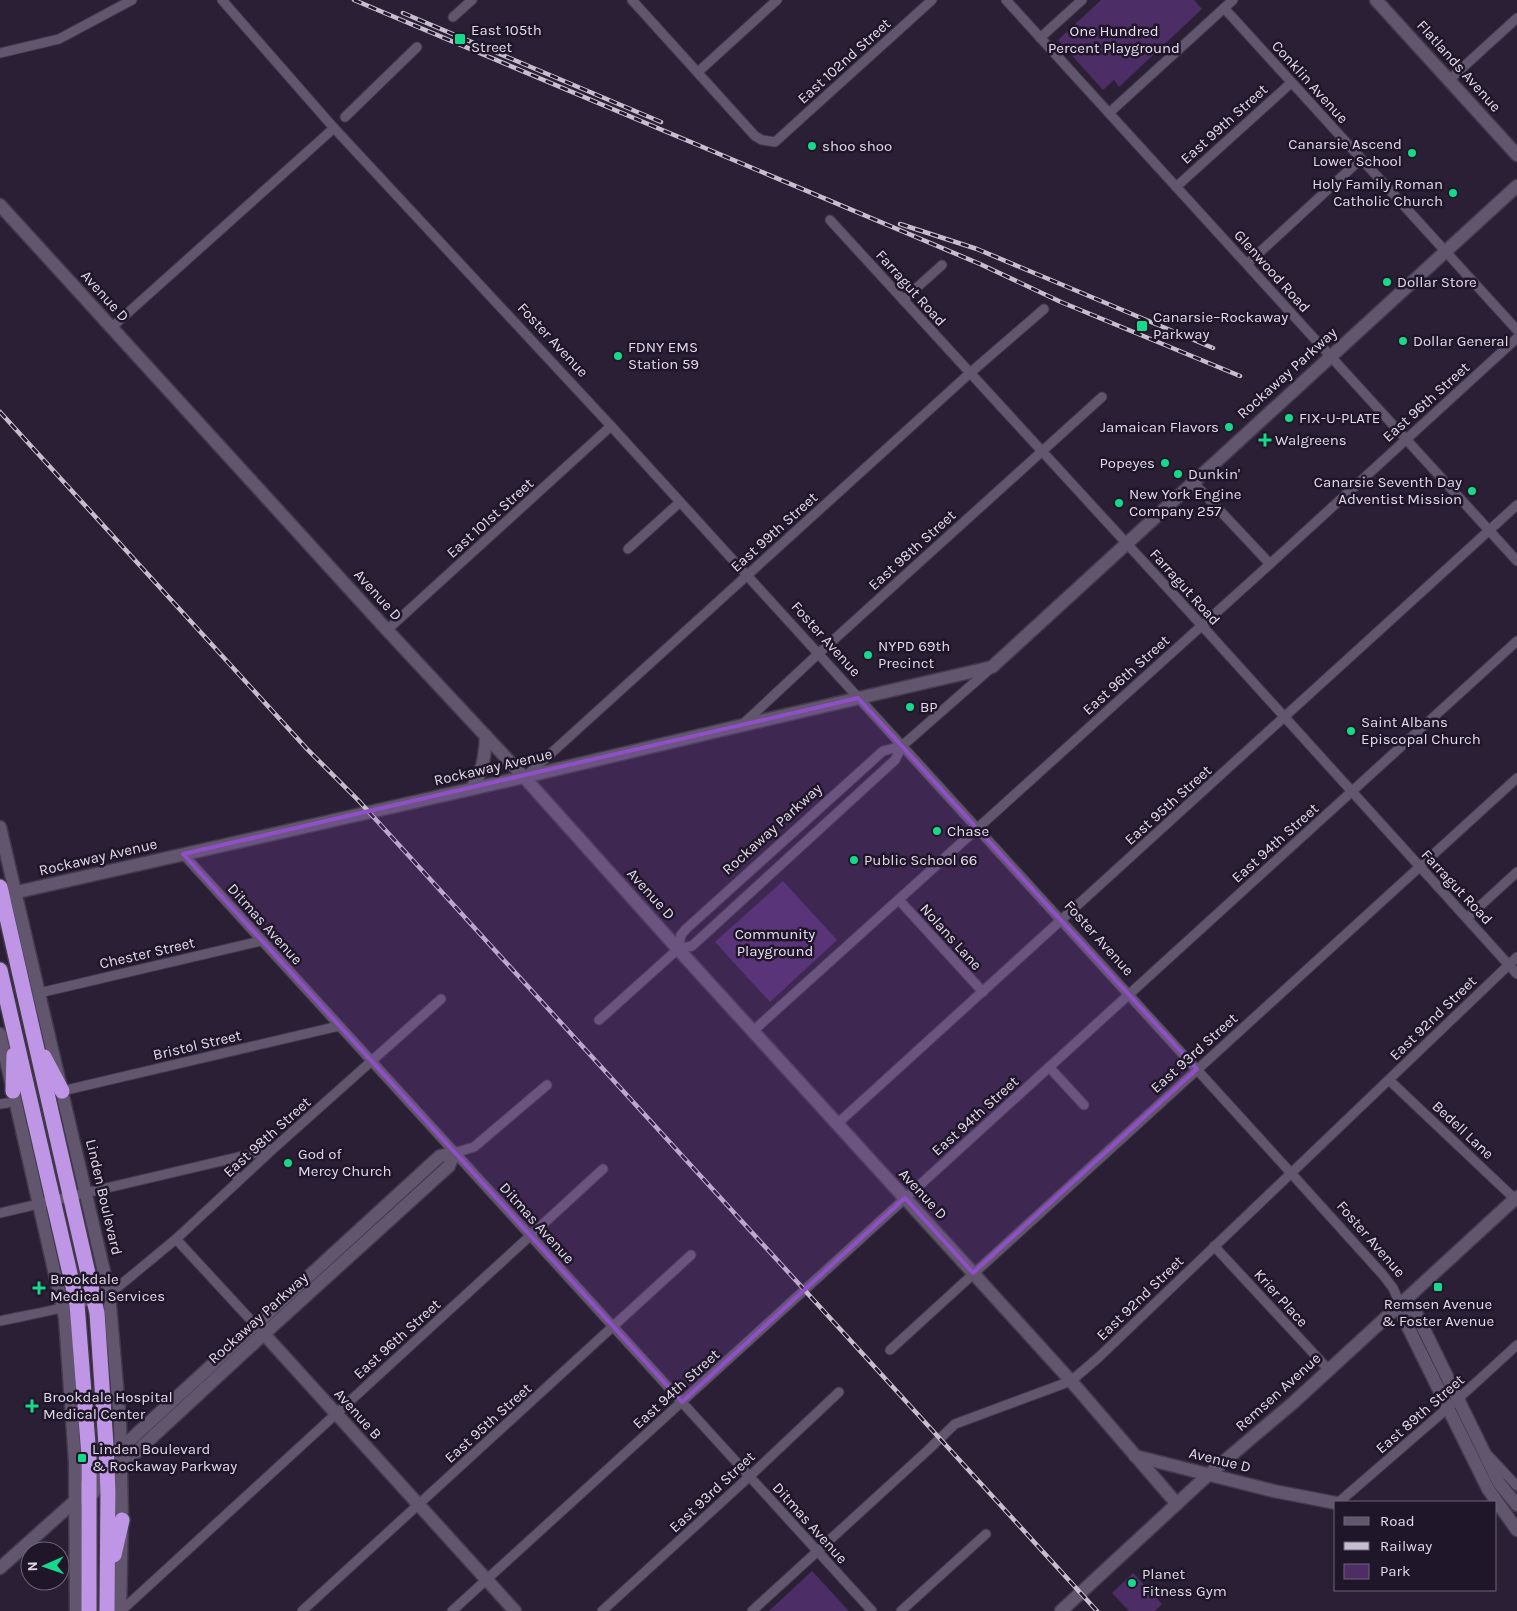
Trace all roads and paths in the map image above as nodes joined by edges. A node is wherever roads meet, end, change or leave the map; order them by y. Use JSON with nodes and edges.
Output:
{"nodes":[{"id":1,"x":132,"y":0,"type":"edge"},
{"id":2,"x":222,"y":0,"type":"edge"},
{"id":3,"x":472,"y":0,"type":"edge"},
{"id":4,"x":632,"y":0,"type":"edge"},
{"id":5,"x":776,"y":0,"type":"edge"},
{"id":6,"x":932,"y":0,"type":"edge"},
{"id":7,"x":1006,"y":0,"type":"edge"},
{"id":8,"x":1082,"y":0,"type":"edge"},
{"id":9,"x":1232,"y":0,"type":"edge"},
{"id":10,"x":1379,"y":1,"type":"edge"},
{"id":11,"x":1224,"y":8,"type":"junction"},
{"id":12,"x":453,"y":17,"type":"dead end"},
{"id":13,"x":1517,"y":18,"type":"edge"},
{"id":14,"x":1040,"y":38,"type":"junction"},
{"id":15,"x":417,"y":46,"type":"dead end"},
{"id":16,"x":0,"y":53,"type":"edge"},
{"id":17,"x":698,"y":72,"type":"junction"},
{"id":18,"x":1449,"y":80,"type":"junction"},
{"id":19,"x":1291,"y":83,"type":"junction"},
{"id":20,"x":1109,"y":113,"type":"junction"},
{"id":21,"x":346,"y":117,"type":"dead end"},
{"id":22,"x":334,"y":128,"type":"junction"},
{"id":23,"x":1517,"y":155,"type":"edge"},
{"id":24,"x":1361,"y":159,"type":"junction"},
{"id":25,"x":1517,"y":186,"type":"edge"},
{"id":26,"x":1176,"y":187,"type":"junction"},
{"id":27,"x":0,"y":205,"type":"edge"},
{"id":28,"x":830,"y":220,"type":"dead end"},
{"id":29,"x":1445,"y":251,"type":"junction"},
{"id":30,"x":1247,"y":264,"type":"junction"},
{"id":31,"x":942,"y":265,"type":"dead end"},
{"id":32,"x":903,"y":300,"type":"junction"},
{"id":33,"x":1044,"y":309,"type":"dead end"},
{"id":34,"x":112,"y":327,"type":"junction"},
{"id":35,"x":1517,"y":330,"type":"edge"},
{"id":36,"x":1517,"y":338,"type":"edge"},
{"id":37,"x":1330,"y":356,"type":"junction"},
{"id":38,"x":970,"y":373,"type":"junction"},
{"id":39,"x":1102,"y":397,"type":"dead end"},
{"id":40,"x":611,"y":426,"type":"junction"},
{"id":41,"x":1406,"y":439,"type":"junction"},
{"id":42,"x":1042,"y":451,"type":"junction"},
{"id":43,"x":1193,"y":482,"type":"junction"},
{"id":44,"x":680,"y":502,"type":"junction"},
{"id":45,"x":1517,"y":506,"type":"edge"},
{"id":46,"x":1490,"y":530,"type":"junction"},
{"id":47,"x":1126,"y":543,"type":"junction"},
{"id":48,"x":628,"y":549,"type":"dead end"},
{"id":49,"x":1517,"y":561,"type":"edge"},
{"id":50,"x":1270,"y":564,"type":"junction"},
{"id":51,"x":747,"y":576,"type":"junction"},
{"id":52,"x":1201,"y":625,"type":"junction"},
{"id":53,"x":387,"y":630,"type":"junction"},
{"id":54,"x":1517,"y":641,"type":"edge"},
{"id":55,"x":818,"y":654,"type":"junction"},
{"id":56,"x":992,"y":667,"type":"junction"},
{"id":57,"x":858,"y":698,"type":"junction"},
{"id":58,"x":1284,"y":717,"type":"junction"},
{"id":59,"x":743,"y":724,"type":"junction"},
{"id":60,"x":486,"y":736,"type":"junction"},
{"id":61,"x":902,"y":746,"type":"junction"},
{"id":62,"x":524,"y":777,"type":"junction"},
{"id":63,"x":1517,"y":778,"type":"edge"},
{"id":64,"x":471,"y":789,"type":"junction"},
{"id":65,"x":1352,"y":792,"type":"junction"},
{"id":66,"x":0,"y":827,"type":"edge"},
{"id":67,"x":978,"y":829,"type":"junction"},
{"id":68,"x":183,"y":854,"type":"junction"},
{"id":69,"x":1419,"y":868,"type":"junction"},
{"id":70,"x":1517,"y":872,"type":"edge"},
{"id":71,"x":4,"y":893,"type":"edge"},
{"id":72,"x":899,"y":900,"type":"junction"},
{"id":73,"x":1467,"y":918,"type":"junction"},
{"id":74,"x":1061,"y":920,"type":"junction"},
{"id":75,"x":261,"y":941,"type":"junction"},
{"id":76,"x":678,"y":949,"type":"junction"},
{"id":77,"x":1517,"y":957,"type":"edge"},
{"id":78,"x":1509,"y":965,"type":"junction"},
{"id":79,"x":0,"y":970,"type":"edge"},
{"id":80,"x":1517,"y":974,"type":"edge"},
{"id":81,"x":983,"y":992,"type":"junction"},
{"id":82,"x":39,"y":993,"type":"junction"},
{"id":83,"x":1129,"y":995,"type":"junction"},
{"id":84,"x":441,"y":999,"type":"dead end"},
{"id":85,"x":599,"y":1020,"type":"dead end"},
{"id":86,"x":340,"y":1026,"type":"junction"},
{"id":87,"x":753,"y":1031,"type":"junction"},
{"id":88,"x":7,"y":1033,"type":"edge"},
{"id":89,"x":35,"y":1038,"type":"junction"},
{"id":90,"x":371,"y":1062,"type":"junction"},
{"id":91,"x":1050,"y":1067,"type":"junction"},
{"id":92,"x":1197,"y":1069,"type":"junction"},
{"id":93,"x":1389,"y":1080,"type":"junction"},
{"id":94,"x":547,"y":1085,"type":"dead end"},
{"id":95,"x":62,"y":1091,"type":"junction"},
{"id":96,"x":7,"y":1099,"type":"edge"},
{"id":97,"x":1084,"y":1105,"type":"dead end"},
{"id":98,"x":837,"y":1124,"type":"junction"},
{"id":99,"x":274,"y":1148,"type":"junction"},
{"id":100,"x":454,"y":1153,"type":"junction"},
{"id":101,"x":226,"y":1160,"type":"junction"},
{"id":102,"x":604,"y":1169,"type":"dead end"},
{"id":103,"x":1291,"y":1173,"type":"junction"},
{"id":104,"x":239,"y":1180,"type":"junction"},
{"id":105,"x":86,"y":1193,"type":"junction"},
{"id":106,"x":70,"y":1196,"type":"junction"},
{"id":107,"x":905,"y":1198,"type":"junction"},
{"id":108,"x":1516,"y":1199,"type":"edge"},
{"id":109,"x":46,"y":1202,"type":"junction"},
{"id":110,"x":0,"y":1213,"type":"edge"},
{"id":111,"x":530,"y":1236,"type":"junction"},
{"id":112,"x":176,"y":1239,"type":"junction"},
{"id":113,"x":1214,"y":1246,"type":"junction"},
{"id":114,"x":691,"y":1255,"type":"dead end"},
{"id":115,"x":973,"y":1273,"type":"junction"},
{"id":116,"x":109,"y":1293,"type":"junction"},
{"id":117,"x":94,"y":1298,"type":"junction"},
{"id":118,"x":1400,"y":1304,"type":"junction"},
{"id":119,"x":70,"y":1305,"type":"junction"},
{"id":120,"x":0,"y":1321,"type":"edge"},
{"id":121,"x":613,"y":1327,"type":"junction"},
{"id":122,"x":260,"y":1330,"type":"junction"},
{"id":123,"x":1517,"y":1344,"type":"edge"},
{"id":124,"x":890,"y":1350,"type":"dead end"},
{"id":125,"x":1328,"y":1369,"type":"junction"},
{"id":126,"x":1071,"y":1381,"type":"junction"},
{"id":127,"x":839,"y":1392,"type":"dead end"},
{"id":128,"x":1458,"y":1399,"type":"junction"},
{"id":129,"x":682,"y":1402,"type":"junction"},
{"id":130,"x":1447,"y":1408,"type":"junction"},
{"id":131,"x":335,"y":1413,"type":"junction"},
{"id":132,"x":120,"y":1450,"type":"junction"},
{"id":133,"x":1135,"y":1456,"type":"junction"},
{"id":134,"x":112,"y":1469,"type":"junction"},
{"id":135,"x":1208,"y":1475,"type":"junction"},
{"id":136,"x":750,"y":1476,"type":"junction"},
{"id":137,"x":89,"y":1482,"type":"junction"},
{"id":138,"x":1514,"y":1487,"type":"edge"},
{"id":139,"x":83,"y":1499,"type":"junction"},
{"id":140,"x":1341,"y":1501,"type":"edge"},
{"id":141,"x":1494,"y":1501,"type":"edge"},
{"id":142,"x":1497,"y":1503,"type":"edge"},
{"id":143,"x":1177,"y":1504,"type":"junction"},
{"id":144,"x":1334,"y":1504,"type":"edge"},
{"id":145,"x":419,"y":1505,"type":"junction"},
{"id":146,"x":1497,"y":1505,"type":"edge"},
{"id":147,"x":1517,"y":1505,"type":"edge"},
{"id":148,"x":122,"y":1520,"type":"junction"},
{"id":149,"x":1517,"y":1530,"type":"edge"},
{"id":150,"x":986,"y":1534,"type":"dead end"},
{"id":151,"x":817,"y":1551,"type":"junction"},
{"id":152,"x":0,"y":1568,"type":"edge"},
{"id":153,"x":487,"y":1579,"type":"junction"},
{"id":154,"x":108,"y":1583,"type":"junction"},
{"id":155,"x":76,"y":1611,"type":"edge"},
{"id":156,"x":89,"y":1611,"type":"edge"},
{"id":157,"x":107,"y":1611,"type":"edge"},
{"id":158,"x":121,"y":1611,"type":"edge"},
{"id":159,"x":302,"y":1611,"type":"edge"},
{"id":160,"x":452,"y":1611,"type":"edge"},
{"id":161,"x":515,"y":1611,"type":"edge"},
{"id":162,"x":602,"y":1611,"type":"edge"},
{"id":163,"x":752,"y":1611,"type":"edge"},
{"id":164,"x":872,"y":1611,"type":"edge"},
{"id":165,"x":901,"y":1611,"type":"edge"},
{"id":166,"x":1061,"y":1611,"type":"edge"}],
"edges":[{"from":1,"to":16,"type":"street"},
{"from":2,"to":22,"type":"street","name":"Foster Avenue"},
{"from":3,"to":12,"type":"street"},
{"from":4,"to":17,"type":"street"},
{"from":5,"to":17,"type":"street"},
{"from":6,"to":17,"type":"street","name":"East 102nd Street"},
{"from":7,"to":14,"type":"street","name":"Glenwood Road"},
{"from":8,"to":14,"type":"street"},
{"from":9,"to":11,"type":"street"},
{"from":10,"to":18,"type":"street","name":"Flatlands Avenue"},
{"from":11,"to":19,"type":"street","name":"Conklin Avenue"},
{"from":11,"to":20,"type":"street"},
{"from":13,"to":18,"type":"street"},
{"from":14,"to":20,"type":"street","name":"Glenwood Road"},
{"from":15,"to":21,"type":"street"},
{"from":18,"to":23,"type":"street","name":"Flatlands Avenue"},
{"from":19,"to":24,"type":"street","name":"Conklin Avenue"},
{"from":19,"to":26,"type":"street","name":"East 99th Street"},
{"from":20,"to":26,"type":"street","name":"Glenwood Road"},
{"from":22,"to":34,"type":"street"},
{"from":22,"to":40,"type":"street","name":"Foster Avenue"},
{"from":24,"to":29,"type":"street","name":"Conklin Avenue"},
{"from":24,"to":30,"type":"street"},
{"from":25,"to":29,"type":"street","name":"Rockaway Parkway"},
{"from":26,"to":30,"type":"street","name":"Glenwood Road"},
{"from":27,"to":34,"type":"street","name":"Avenue D"},
{"from":28,"to":32,"type":"street","name":"Farragut Road"},
{"from":29,"to":35,"type":"street","name":"Conklin Avenue"},
{"from":29,"to":37,"type":"street","name":"Rockaway Parkway"},
{"from":30,"to":37,"type":"street","name":"Glenwood Road"},
{"from":31,"to":32,"type":"street"},
{"from":32,"to":38,"type":"street","name":"Farragut Road"},
{"from":33,"to":38,"type":"street","name":"East 99th Street"},
{"from":34,"to":53,"type":"street","name":"Avenue D"},
{"from":36,"to":41,"type":"street","name":"East 96th Street"},
{"from":37,"to":41,"type":"street","name":"Glenwood Road"},
{"from":37,"to":43,"type":"street","name":"Rockaway Parkway"},
{"from":38,"to":42,"type":"street","name":"Farragut Road"},
{"from":38,"to":51,"type":"street","name":"East 99th Street"},
{"from":39,"to":42,"type":"street","name":"East 98th Street"},
{"from":40,"to":44,"type":"street","name":"Foster Avenue"},
{"from":40,"to":53,"type":"street","name":"East 101st Street"},
{"from":41,"to":46,"type":"street","name":"Glenwood Road"},
{"from":41,"to":50,"type":"street","name":"East 96th Street"},
{"from":42,"to":47,"type":"street","name":"Farragut Road"},
{"from":42,"to":55,"type":"street","name":"East 98th Street"},
{"from":43,"to":47,"type":"street","name":"Rockaway Parkway"},
{"from":43,"to":50,"type":"street"},
{"from":44,"to":48,"type":"street"},
{"from":44,"to":51,"type":"street","name":"Foster Avenue"},
{"from":45,"to":46,"type":"street","name":"East 95th Street"},
{"from":46,"to":49,"type":"street","name":"Glenwood Road"},
{"from":46,"to":58,"type":"street","name":"East 95th Street"},
{"from":47,"to":52,"type":"street","name":"Farragut Road"},
{"from":47,"to":56,"type":"street","name":"Rockaway Parkway"},
{"from":50,"to":52,"type":"street","name":"East 96th Street"},
{"from":51,"to":55,"type":"street","name":"Foster Avenue"},
{"from":51,"to":62,"type":"street","name":"East 99th Street"},
{"from":52,"to":58,"type":"street","name":"Farragut Road"},
{"from":52,"to":67,"type":"street","name":"East 96th Street"},
{"from":53,"to":60,"type":"street","name":"Avenue D"},
{"from":54,"to":65,"type":"street","name":"East 94th Street"},
{"from":55,"to":57,"type":"street","name":"Foster Avenue"},
{"from":55,"to":59,"type":"street","name":"East 98th Street"},
{"from":56,"to":57,"type":"street","name":"Rockaway Avenue"},
{"from":56,"to":61,"type":"street","name":"Rockaway Parkway"},
{"from":57,"to":59,"type":"street","name":"Rockaway Avenue"},
{"from":57,"to":61,"type":"street","name":"Foster Avenue"},
{"from":58,"to":65,"type":"street","name":"Farragut Road"},
{"from":58,"to":74,"type":"street","name":"East 95th Street"},
{"from":59,"to":62,"type":"street","name":"Rockaway Avenue"},
{"from":60,"to":62,"type":"street","name":"Avenue D"},
{"from":60,"to":64,"type":"street"},
{"from":61,"to":67,"type":"street","name":"Foster Avenue"},
{"from":61,"to":76,"type":"street","name":"Rockaway Parkway"},
{"from":61,"to":76,"type":"street","name":"Rockaway Parkway"},
{"from":62,"to":64,"type":"street","name":"Rockaway Avenue"},
{"from":62,"to":76,"type":"street","name":"Avenue D"},
{"from":63,"to":69,"type":"street","name":"East 93rd Street"},
{"from":64,"to":68,"type":"street","name":"Rockaway Avenue"},
{"from":65,"to":69,"type":"street","name":"Farragut Road"},
{"from":65,"to":83,"type":"street","name":"East 94th Street"},
{"from":66,"to":71,"type":"street","name":"Linden Boulevard"},
{"from":67,"to":72,"type":"street","name":"East 96th Street"},
{"from":67,"to":74,"type":"street","name":"Foster Avenue"},
{"from":68,"to":71,"type":"street","name":"Rockaway Avenue"},
{"from":68,"to":75,"type":"street","name":"Ditmas Avenue"},
{"from":69,"to":73,"type":"street","name":"Farragut Road"},
{"from":69,"to":92,"type":"street","name":"East 93rd Street"},
{"from":70,"to":73,"type":"street"},
{"from":71,"to":82,"type":"street","name":"Linden Boulevard"},
{"from":71,"to":89,"type":"highway","name":"Linden Boulevard"},
{"from":72,"to":81,"type":"street","name":"Nolans Lane"},
{"from":72,"to":87,"type":"street","name":"East 96th Street"},
{"from":73,"to":78,"type":"street","name":"Farragut Road"},
{"from":74,"to":81,"type":"street","name":"East 95th Street"},
{"from":74,"to":83,"type":"street","name":"Foster Avenue"},
{"from":75,"to":82,"type":"street","name":"Chester Street"},
{"from":75,"to":86,"type":"street","name":"Ditmas Avenue"},
{"from":76,"to":85,"type":"street","name":"Rockaway Parkway"},
{"from":76,"to":87,"type":"street","name":"Avenue D"},
{"from":77,"to":78,"type":"street","name":"East 92nd Street"},
{"from":78,"to":80,"type":"street","name":"Farragut Road"},
{"from":78,"to":93,"type":"street","name":"East 92nd Street"},
{"from":79,"to":88,"type":"highway"},
{"from":81,"to":98,"type":"street","name":"East 95th Street"},
{"from":82,"to":95,"type":"street","name":"Linden Boulevard"},
{"from":83,"to":91,"type":"street","name":"East 94th Street"},
{"from":83,"to":92,"type":"street","name":"Foster Avenue"},
{"from":84,"to":90,"type":"street","name":"East 98th Street"},
{"from":86,"to":90,"type":"street","name":"Ditmas Avenue"},
{"from":86,"to":95,"type":"street","name":"Bristol Street"},
{"from":87,"to":98,"type":"street","name":"Avenue D"},
{"from":88,"to":96,"type":"highway"},
{"from":88,"to":109,"type":"highway"},
{"from":89,"to":95,"type":"highway"},
{"from":89,"to":106,"type":"highway","name":"Linden Boulevard"},
{"from":90,"to":99,"type":"street","name":"East 98th Street"},
{"from":90,"to":100,"type":"street","name":"Ditmas Avenue"},
{"from":91,"to":97,"type":"street"},
{"from":91,"to":107,"type":"street","name":"East 94th Street"},
{"from":92,"to":103,"type":"street","name":"Foster Avenue"},
{"from":92,"to":115,"type":"street","name":"East 93rd Street"},
{"from":93,"to":103,"type":"street","name":"East 92nd Street"},
{"from":93,"to":108,"type":"street","name":"Bedell Lane"},
{"from":94,"to":100,"type":"street"},
{"from":95,"to":105,"type":"street","name":"Linden Boulevard"},
{"from":96,"to":109,"type":"street"},
{"from":98,"to":107,"type":"street","name":"Avenue D"},
{"from":99,"to":101,"type":"street"},
{"from":99,"to":104,"type":"street","name":"East 98th Street"},
{"from":100,"to":111,"type":"street","name":"Ditmas Avenue"},
{"from":100,"to":122,"type":"street","name":"Rockaway Parkway"},
{"from":101,"to":104,"type":"street"},
{"from":101,"to":105,"type":"street"},
{"from":102,"to":111,"type":"street","name":"East 96th Street"},
{"from":103,"to":113,"type":"street","name":"East 92nd Street"},
{"from":103,"to":118,"type":"street","name":"Foster Avenue"},
{"from":104,"to":112,"type":"street","name":"East 98th Street"},
{"from":105,"to":106,"type":"street"},
{"from":105,"to":116,"type":"street","name":"Linden Boulevard"},
{"from":106,"to":109,"type":"street"},
{"from":106,"to":117,"type":"highway","name":"Linden Boulevard"},
{"from":107,"to":115,"type":"street","name":"Avenue D"},
{"from":107,"to":129,"type":"street","name":"East 94th Street"},
{"from":108,"to":118,"type":"street","name":"Remsen Avenue"},
{"from":109,"to":110,"type":"street"},
{"from":109,"to":119,"type":"highway"},
{"from":111,"to":121,"type":"street","name":"Ditmas Avenue"},
{"from":111,"to":131,"type":"street","name":"East 96th Street"},
{"from":112,"to":116,"type":"street","name":"East 98th Street"},
{"from":112,"to":122,"type":"street","name":"Avenue B"},
{"from":113,"to":125,"type":"street","name":"Krier Place"},
{"from":113,"to":126,"type":"street","name":"East 92nd Street"},
{"from":114,"to":121,"type":"street","name":"East 95th Street"},
{"from":115,"to":124,"type":"street","name":"East 93rd Street"},
{"from":115,"to":126,"type":"street","name":"Avenue D"},
{"from":116,"to":117,"type":"street","name":"East 98th Street"},
{"from":116,"to":132,"type":"street","name":"Linden Boulevard"},
{"from":117,"to":119,"type":"street","name":"East 98th Street"},
{"from":117,"to":134,"type":"highway","name":"Linden Boulevard"},
{"from":118,"to":125,"type":"street","name":"Remsen Avenue"},
{"from":118,"to":128,"type":"street","name":"Foster Avenue"},
{"from":118,"to":130,"type":"street","name":"Foster Avenue"},
{"from":119,"to":120,"type":"street","name":"East 98th Street"},
{"from":119,"to":137,"type":"highway"},
{"from":119,"to":139,"type":"street"},
{"from":121,"to":129,"type":"street","name":"Ditmas Avenue"},
{"from":121,"to":145,"type":"street","name":"East 95th Street"},
{"from":122,"to":131,"type":"street","name":"Avenue B"},
{"from":122,"to":132,"type":"street","name":"Rockaway Parkway"},
{"from":122,"to":134,"type":"street","name":"Rockaway Parkway"},
{"from":123,"to":128,"type":"street","name":"East 89th Street"},
{"from":125,"to":135,"type":"street","name":"Remsen Avenue"},
{"from":126,"to":133,"type":"street","name":"Avenue D"},
{"from":126,"to":151,"type":"street","name":"East 92nd Street"},
{"from":127,"to":136,"type":"street","name":"East 93rd Street"},
{"from":128,"to":130,"type":"street","name":"East 89th Street"},
{"from":128,"to":138,"type":"street","name":"Foster Avenue"},
{"from":129,"to":136,"type":"street","name":"Ditmas Avenue"},
{"from":129,"to":153,"type":"street","name":"East 94th Street"},
{"from":130,"to":140,"type":"street","name":"East 89th Street"},
{"from":130,"to":141,"type":"street","name":"Foster Avenue"},
{"from":131,"to":145,"type":"street","name":"Avenue B"},
{"from":131,"to":158,"type":"street","name":"East 96th Street"},
{"from":132,"to":134,"type":"street","name":"Rockaway Parkway"},
{"from":133,"to":135,"type":"street","name":"Avenue D"},
{"from":133,"to":143,"type":"street"},
{"from":134,"to":137,"type":"street","name":"Rockaway Parkway"},
{"from":134,"to":139,"type":"street","name":"Rockaway Parkway"},
{"from":134,"to":148,"type":"street","name":"Linden Boulevard"},
{"from":134,"to":154,"type":"highway","name":"Linden Boulevard"},
{"from":135,"to":143,"type":"street","name":"Remsen Avenue"},
{"from":135,"to":144,"type":"street","name":"Avenue D"},
{"from":136,"to":151,"type":"street","name":"Ditmas Avenue"},
{"from":136,"to":162,"type":"street","name":"East 93rd Street"},
{"from":137,"to":139,"type":"highway"},
{"from":138,"to":142,"type":"street"},
{"from":138,"to":147,"type":"street","name":"Foster Avenue"},
{"from":139,"to":152,"type":"street","name":"Rockaway Parkway"},
{"from":139,"to":155,"type":"street"},
{"from":139,"to":156,"type":"highway"},
{"from":143,"to":166,"type":"street","name":"Remsen Avenue"},
{"from":145,"to":153,"type":"street","name":"Avenue B"},
{"from":145,"to":159,"type":"street","name":"East 95th Street"},
{"from":146,"to":149,"type":"street","name":"Foster Avenue"},
{"from":148,"to":154,"type":"highway"},
{"from":148,"to":158,"type":"street","name":"Linden Boulevard"},
{"from":150,"to":165,"type":"street"},
{"from":151,"to":163,"type":"street","name":"East 92nd Street"},
{"from":151,"to":164,"type":"street","name":"Ditmas Avenue"},
{"from":153,"to":160,"type":"street","name":"East 94th Street"},
{"from":153,"to":161,"type":"street","name":"Avenue B"},
{"from":154,"to":157,"type":"highway","name":"Linden Boulevard"}]}
